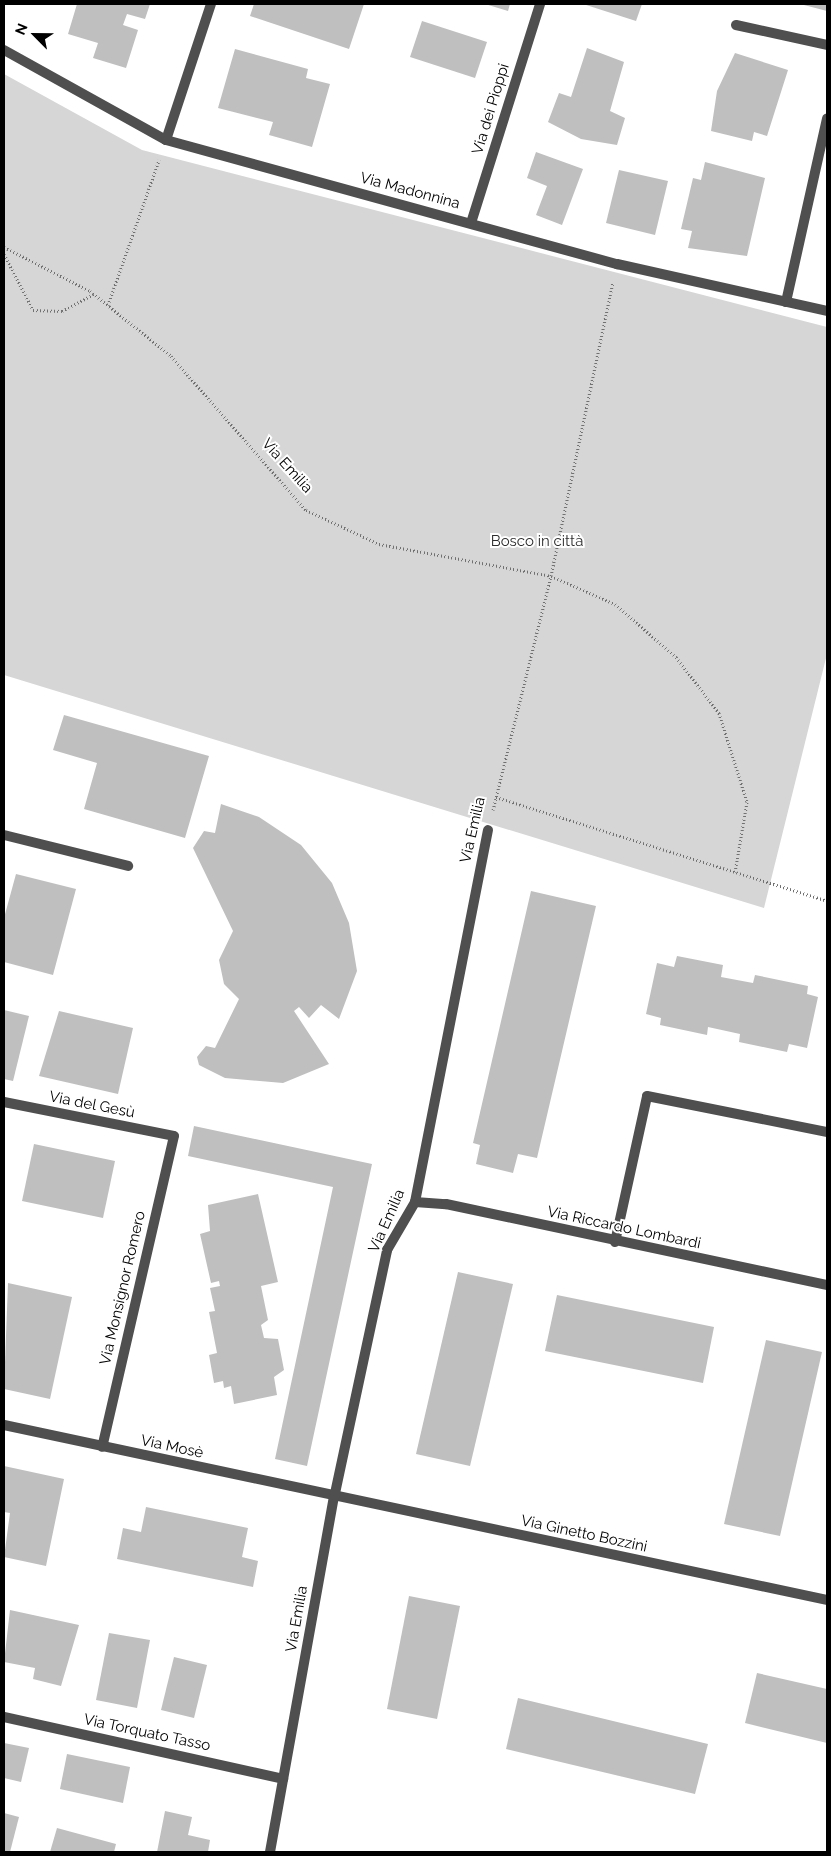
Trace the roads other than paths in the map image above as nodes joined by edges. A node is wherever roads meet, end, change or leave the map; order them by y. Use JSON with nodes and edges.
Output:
{"nodes":[{"id":1,"x":211,"y":4,"type":"edge"},
{"id":2,"x":540,"y":4,"type":"edge"},
{"id":3,"x":736,"y":25,"type":"dead end"},
{"id":4,"x":827,"y":45,"type":"edge"},
{"id":5,"x":4,"y":50,"type":"edge"},
{"id":6,"x":827,"y":119,"type":"edge"},
{"id":7,"x":166,"y":140,"type":"junction"},
{"id":8,"x":471,"y":223,"type":"junction"},
{"id":9,"x":786,"y":302,"type":"junction"},
{"id":10,"x":827,"y":311,"type":"edge"},
{"id":11,"x":488,"y":830,"type":"road end"},
{"id":12,"x":4,"y":835,"type":"edge"},
{"id":13,"x":128,"y":866,"type":"dead end"},
{"id":14,"x":4,"y":1102,"type":"edge"},
{"id":15,"x":827,"y":1132,"type":"edge"},
{"id":16,"x":174,"y":1136,"type":"joint"},
{"id":17,"x":415,"y":1202,"type":"junction"},
{"id":18,"x":615,"y":1242,"type":"junction"},
{"id":19,"x":827,"y":1285,"type":"edge"},
{"id":20,"x":4,"y":1426,"type":"edge"},
{"id":21,"x":102,"y":1447,"type":"junction"},
{"id":22,"x":334,"y":1498,"type":"junction"},
{"id":23,"x":827,"y":1600,"type":"edge"},
{"id":24,"x":4,"y":1717,"type":"edge"},
{"id":25,"x":283,"y":1779,"type":"junction"},
{"id":26,"x":270,"y":1852,"type":"edge"}],
"edges":[{"from":1,"to":7,"type":"street"},
{"from":2,"to":8,"type":"street","name":"Via dei Pioppi"},
{"from":3,"to":4,"type":"street"},
{"from":5,"to":7,"type":"street","name":"Via Madonnina"},
{"from":6,"to":9,"type":"street"},
{"from":7,"to":8,"type":"street","name":"Via Madonnina"},
{"from":8,"to":9,"type":"street","name":"Via Madonnina"},
{"from":9,"to":10,"type":"street","name":"Via Madonnina"},
{"from":11,"to":17,"type":"street","name":"Via Emilia"},
{"from":12,"to":13,"type":"street"},
{"from":14,"to":16,"type":"street","name":"Via del Gesù"},
{"from":15,"to":18,"type":"street"},
{"from":16,"to":21,"type":"street","name":"Via Monsignor Romero"},
{"from":17,"to":18,"type":"street","name":"Via Riccardo Lombardi"},
{"from":17,"to":22,"type":"street","name":"Via Emilia"},
{"from":18,"to":19,"type":"street","name":"Via Riccardo Lombardi"},
{"from":20,"to":21,"type":"street","name":"Via Mosè"},
{"from":21,"to":22,"type":"street","name":"Via Mosè"},
{"from":22,"to":23,"type":"street","name":"Via Ginetto Bozzini"},
{"from":22,"to":25,"type":"street","name":"Via Emilia"},
{"from":24,"to":25,"type":"street","name":"Via Torquato Tasso"},
{"from":25,"to":26,"type":"street","name":"Via Emilia"}]}
